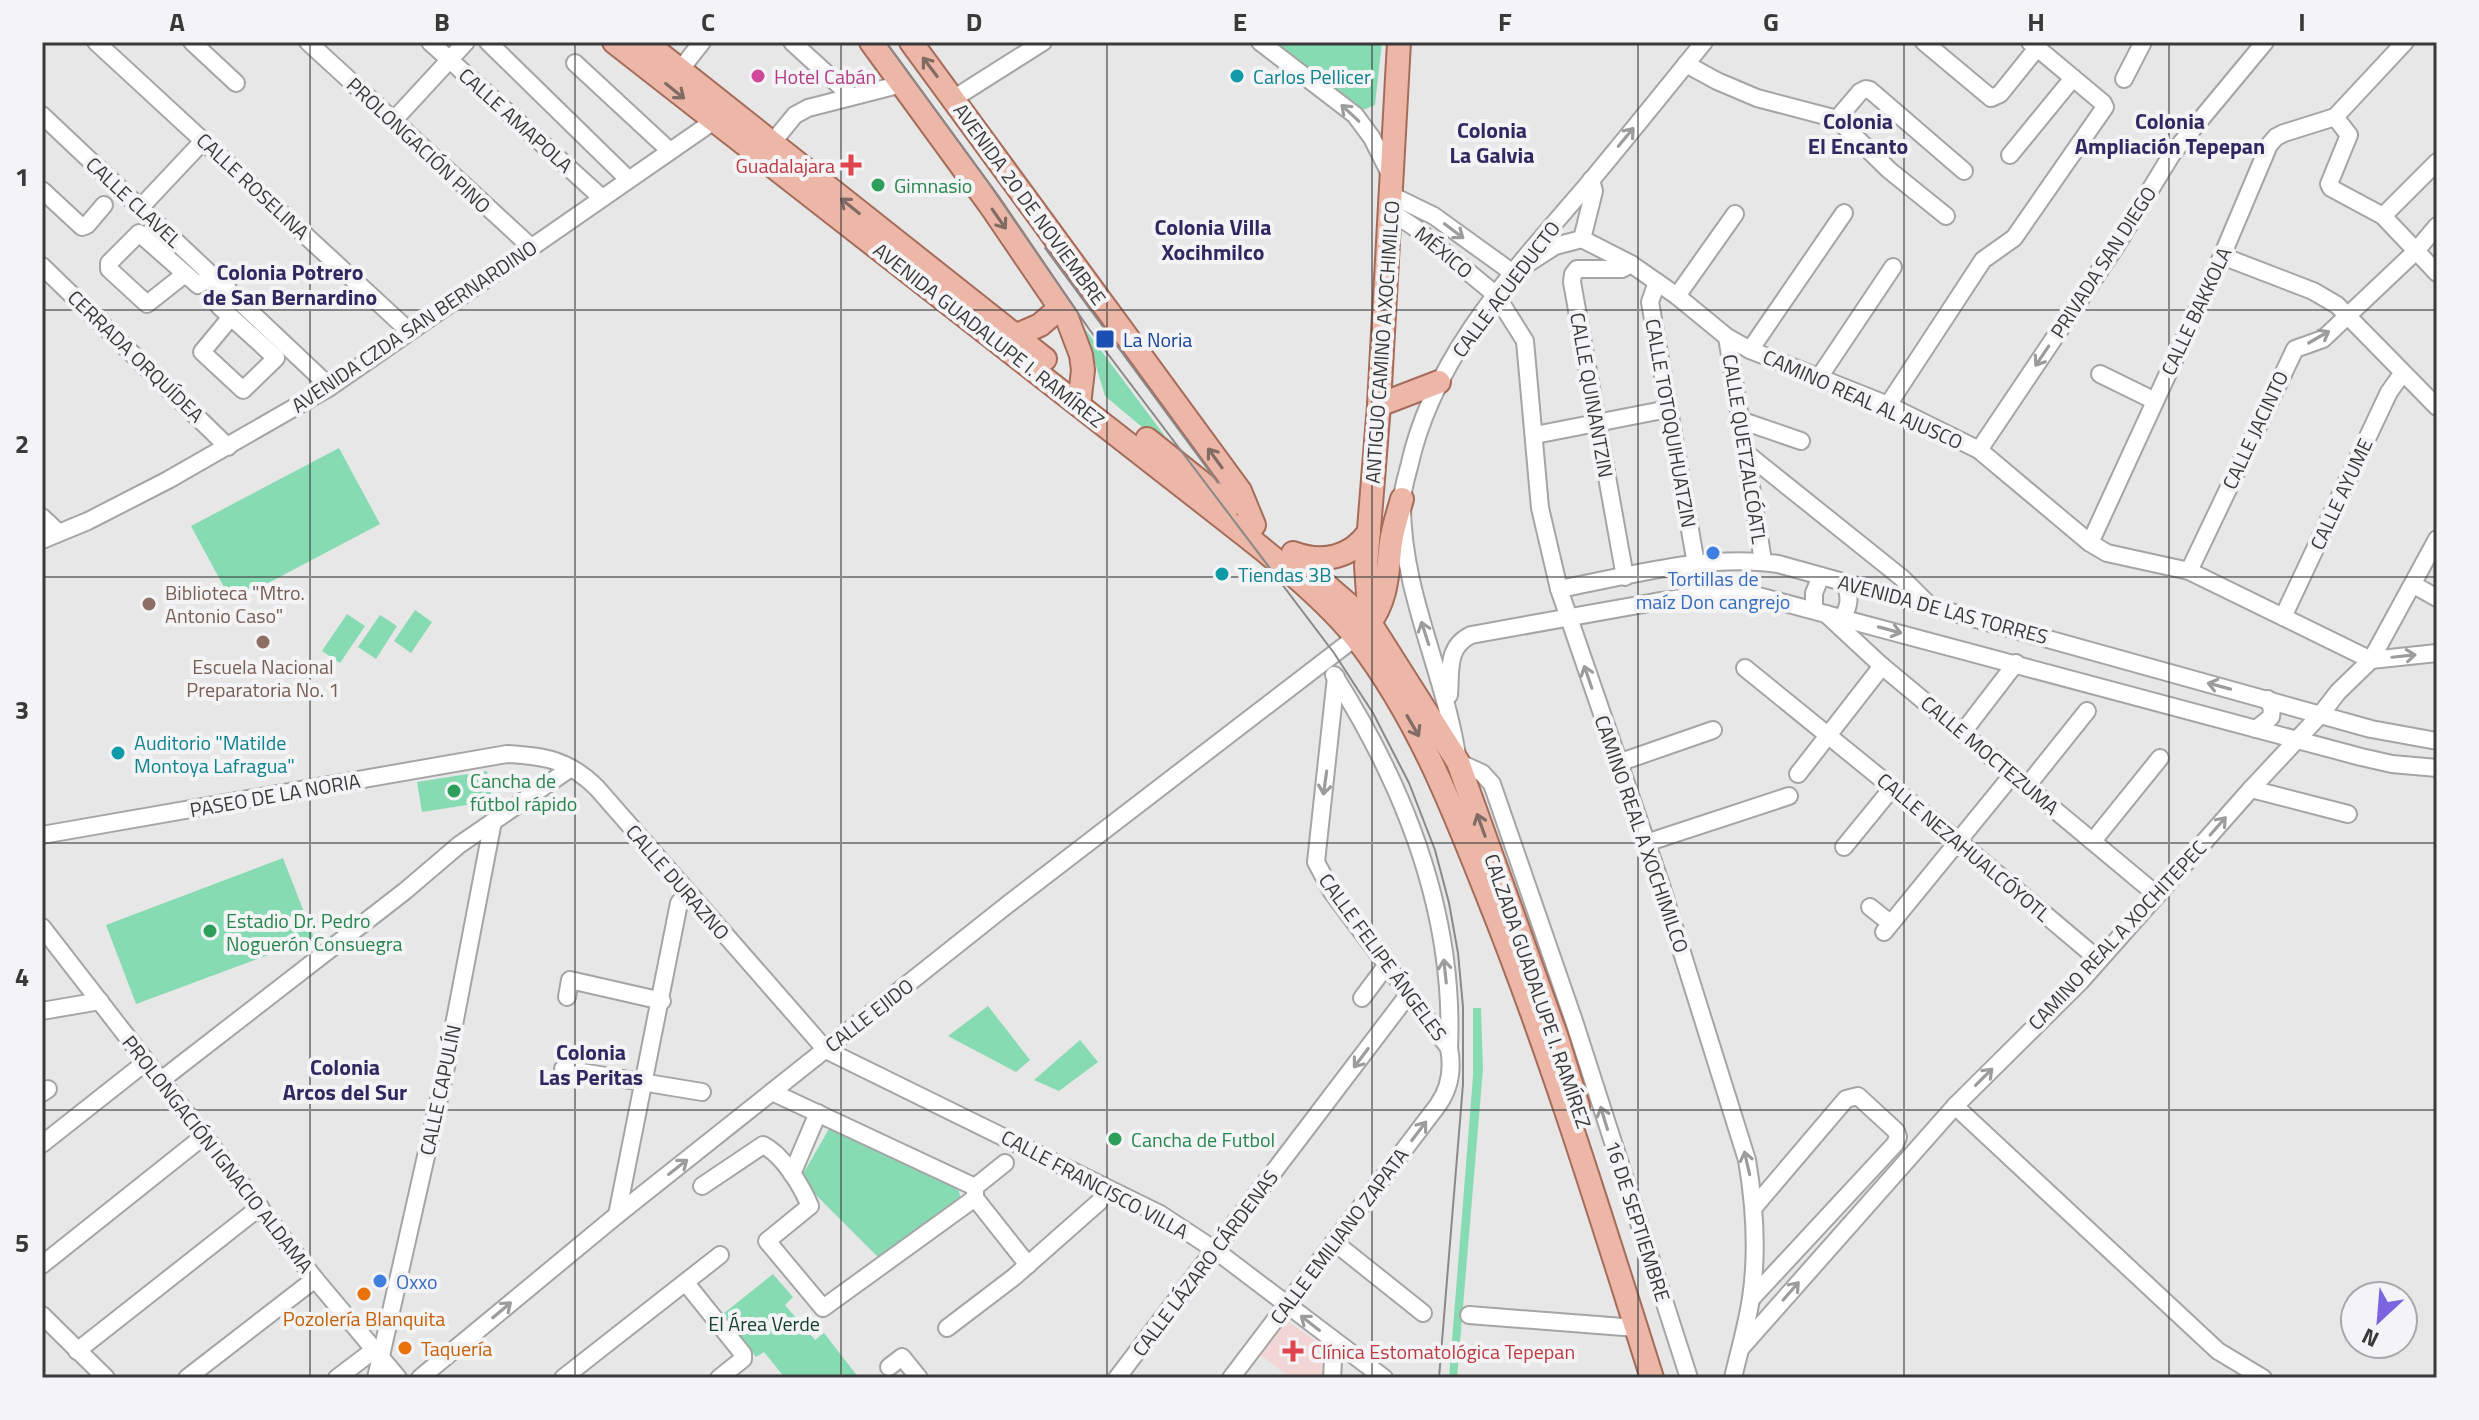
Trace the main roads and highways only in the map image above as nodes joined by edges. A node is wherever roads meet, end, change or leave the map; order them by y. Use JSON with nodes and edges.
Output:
{"nodes":[{"id":1,"x":614,"y":42,"type":"edge"},
{"id":2,"x":645,"y":42,"type":"edge"},
{"id":3,"x":871,"y":42,"type":"edge"},
{"id":4,"x":911,"y":42,"type":"edge"},
{"id":5,"x":1399,"y":42,"type":"edge"},
{"id":6,"x":721,"y":116,"type":"junction"},
{"id":7,"x":1060,"y":308,"type":"junction"},
{"id":8,"x":1015,"y":336,"type":"junction"},
{"id":9,"x":1439,"y":382,"type":"road end"},
{"id":10,"x":1080,"y":396,"type":"junction"},
{"id":11,"x":1379,"y":405,"type":"junction"},
{"id":12,"x":1402,"y":499,"type":"road end"},
{"id":13,"x":1254,"y":525,"type":"junction"},
{"id":14,"x":1369,"y":532,"type":"junction"},
{"id":15,"x":1285,"y":550,"type":"junction"},
{"id":16,"x":1363,"y":630,"type":"junction"},
{"id":17,"x":1652,"y":1378,"type":"edge"},
{"id":18,"x":1663,"y":1378,"type":"edge"}],
"edges":[{"from":1,"to":6,"type":"main road","name":"AVENIDA GUADALUPE I. RAMÍREZ","one_way":true},
{"from":2,"to":6,"type":"main road","name":"AVENIDA GUADALUPE I. RAMÍREZ"},
{"from":3,"to":7,"type":"main road","name":"AVENIDA 20 DE NOVIEMBRE","one_way":true},
{"from":13,"to":4,"type":"main road","name":"AVENIDA 20 DE NOVIEMBRE","one_way":true},
{"from":5,"to":11,"type":"main road","name":"ANTIGUO CAMINO A XOCHIMILCO"},
{"from":8,"to":6,"type":"main road","name":"AVENIDA GUADALUPE I. RAMÍREZ","one_way":true},
{"from":6,"to":10,"type":"main road","name":"AVENIDA GUADALUPE I. RAMÍREZ"},
{"from":7,"to":8,"type":"main road"},
{"from":7,"to":10,"type":"main road","name":"AVENIDA 20 DE NOVIEMBRE"},
{"from":8,"to":10,"type":"main road","name":"AVENIDA GUADALUPE I. RAMÍREZ"},
{"from":9,"to":11,"type":"main road"},
{"from":10,"to":13,"type":"main road","name":"AVENIDA GUADALUPE I. RAMÍREZ"},
{"from":10,"to":16,"type":"main road","name":"AVENIDA GUADALUPE I. RAMÍREZ"},
{"from":11,"to":14,"type":"main road","name":"ANTIGUO CAMINO A XOCHIMILCO"},
{"from":12,"to":16,"type":"main road"},
{"from":13,"to":15,"type":"main road","name":"AVENIDA GUADALUPE I. RAMÍREZ"},
{"from":14,"to":15,"type":"main road"},
{"from":14,"to":16,"type":"main road","name":"ANTIGUO CAMINO A XOCHIMILCO"},
{"from":15,"to":16,"type":"main road","name":"AVENIDA GUADALUPE I. RAMÍREZ"},
{"from":16,"to":17,"type":"main road","name":"CALZADA GUADALUPE I. RAMÍREZ","one_way":true},
{"from":18,"to":16,"type":"main road","name":"CALZADA GUADALUPE I. RAMÍREZ","one_way":true}]}
